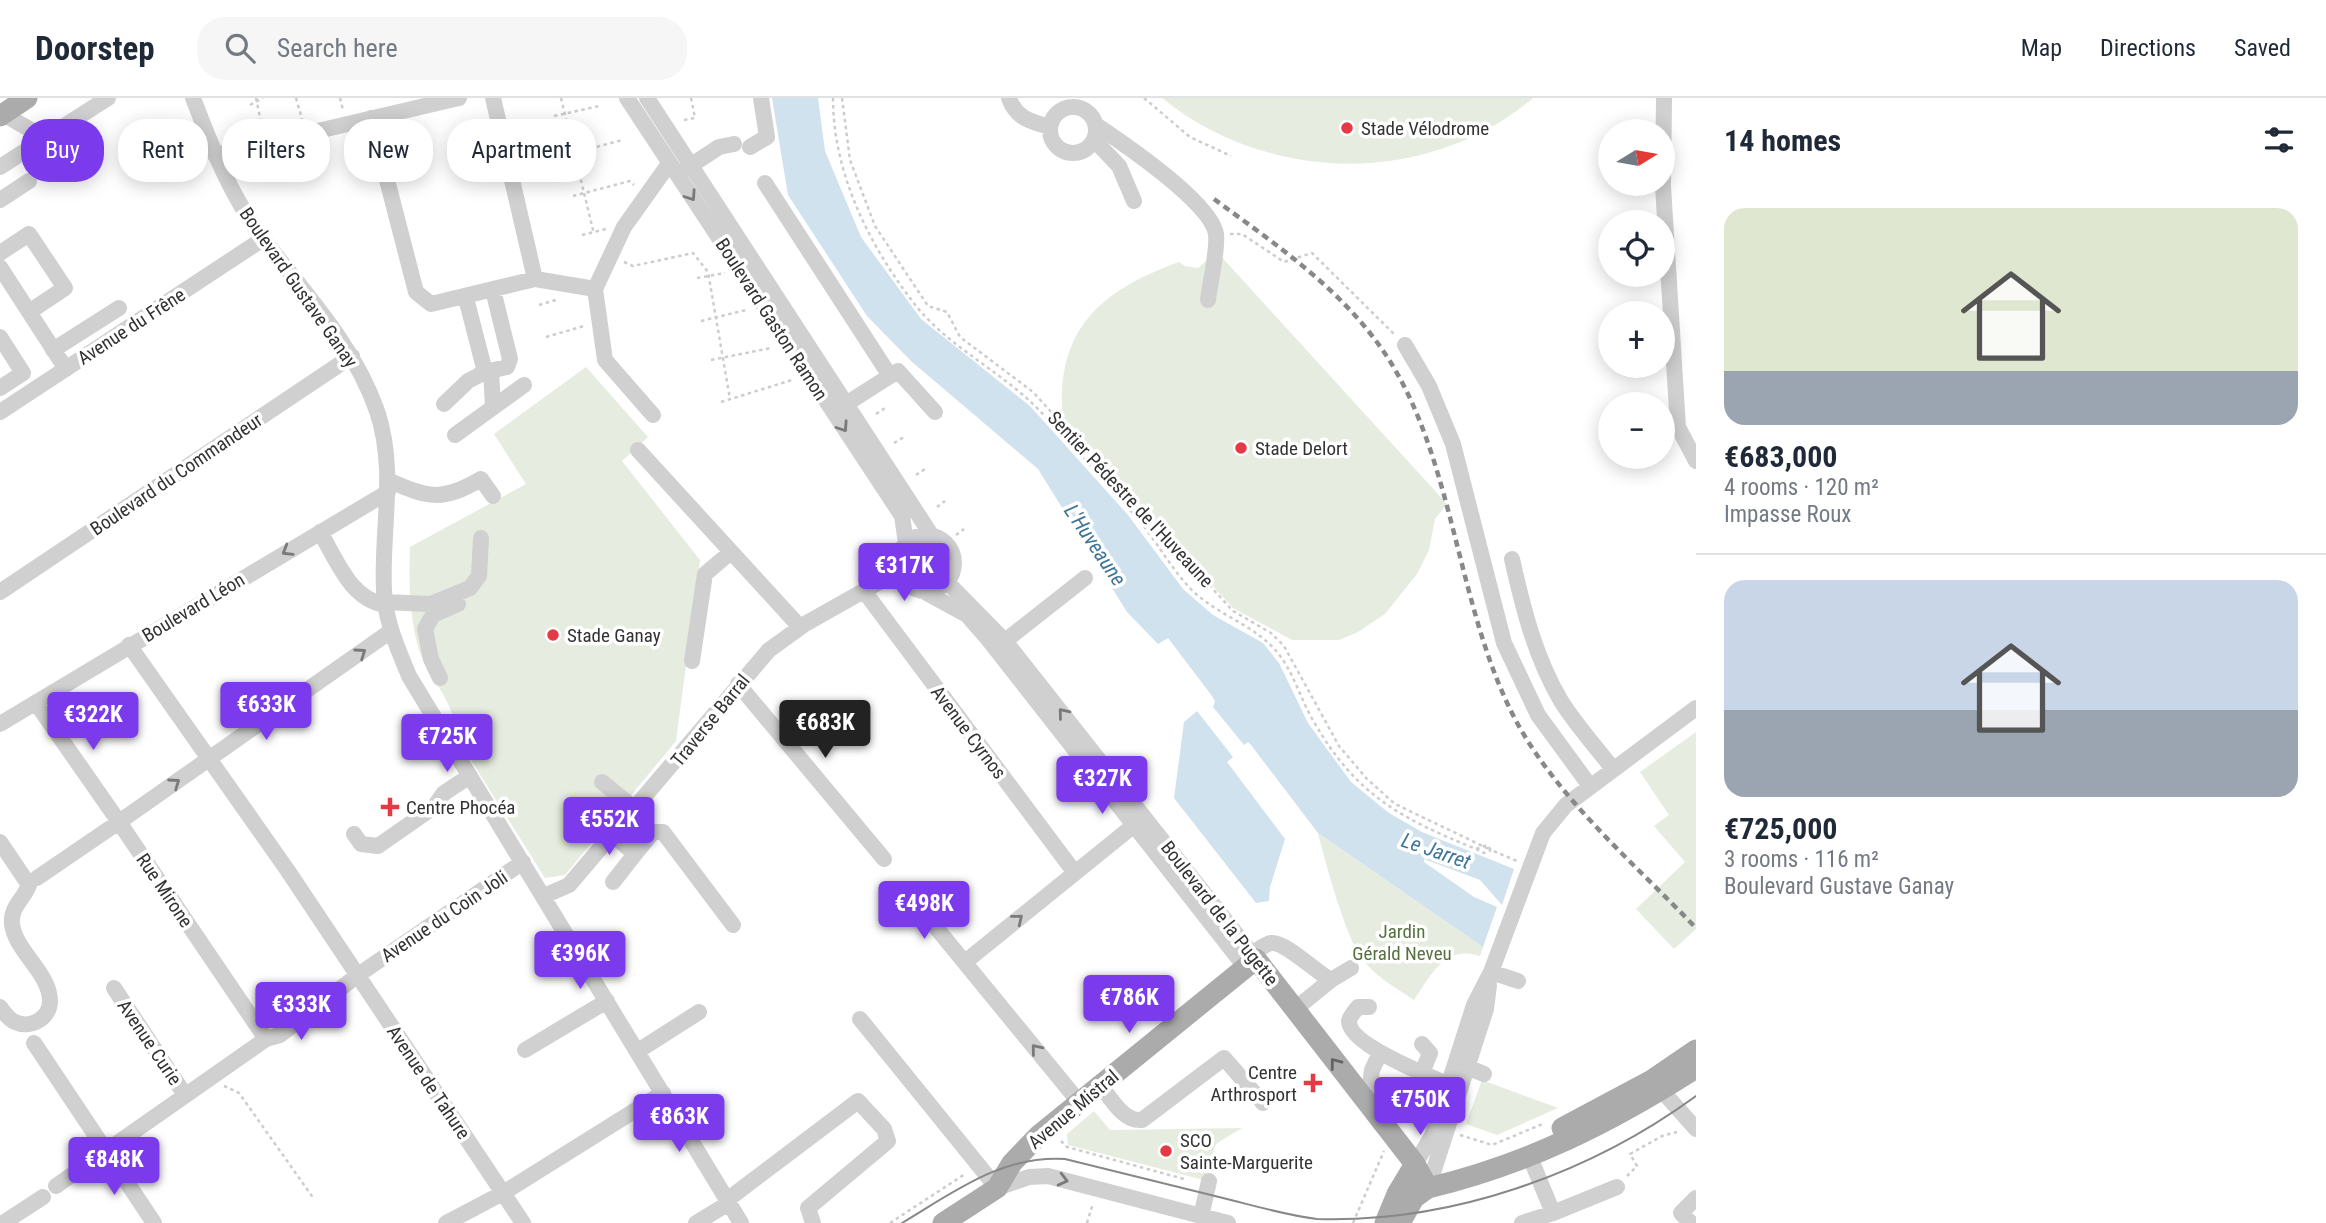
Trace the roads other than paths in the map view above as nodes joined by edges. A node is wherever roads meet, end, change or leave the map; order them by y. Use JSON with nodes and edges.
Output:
{"nodes":[{"id":1,"x":107,"y":98,"type":"edge"},
{"id":2,"x":193,"y":98,"type":"edge"},
{"id":3,"x":459,"y":98,"type":"edge"},
{"id":4,"x":493,"y":98,"type":"edge"},
{"id":5,"x":627,"y":98,"type":"edge"},
{"id":6,"x":647,"y":98,"type":"edge"},
{"id":7,"x":761,"y":98,"type":"edge"},
{"id":8,"x":1009,"y":98,"type":"edge"},
{"id":9,"x":1664,"y":98,"type":"edge"},
{"id":10,"x":419,"y":102,"type":"edge"},
{"id":11,"x":10,"y":107,"type":"edge"},
{"id":12,"x":372,"y":118,"type":"junction"},
{"id":13,"x":24,"y":119,"type":"edge"},
{"id":14,"x":74,"y":119,"type":"edge"},
{"id":15,"x":1050,"y":127,"type":"junction"},
{"id":16,"x":1095,"y":132,"type":"junction"},
{"id":17,"x":21,"y":153,"type":"edge"},
{"id":18,"x":215,"y":155,"type":"junction"},
{"id":19,"x":691,"y":166,"type":"junction"},
{"id":20,"x":0,"y":167,"type":"edge"},
{"id":21,"x":671,"y":172,"type":"junction"},
{"id":22,"x":27,"y":182,"type":"edge"},
{"id":23,"x":765,"y":183,"type":"dead end"},
{"id":24,"x":0,"y":200,"type":"edge"},
{"id":25,"x":1133,"y":201,"type":"dead end"},
{"id":26,"x":263,"y":239,"type":"junction"},
{"id":27,"x":0,"y":253,"type":"edge"},
{"id":28,"x":0,"y":267,"type":"edge"},
{"id":29,"x":535,"y":279,"type":"junction"},
{"id":30,"x":595,"y":289,"type":"junction"},
{"id":31,"x":493,"y":290,"type":"junction"},
{"id":32,"x":466,"y":298,"type":"junction"},
{"id":33,"x":1208,"y":300,"type":"dead end"},
{"id":34,"x":119,"y":308,"type":"dead end"},
{"id":35,"x":29,"y":312,"type":"junction"},
{"id":36,"x":0,"y":337,"type":"edge"},
{"id":37,"x":1405,"y":345,"type":"road end"},
{"id":38,"x":53,"y":350,"type":"junction"},
{"id":39,"x":352,"y":356,"type":"junction"},
{"id":40,"x":66,"y":369,"type":"junction"},
{"id":41,"x":488,"y":372,"type":"junction"},
{"id":42,"x":890,"y":376,"type":"junction"},
{"id":43,"x":524,"y":385,"type":"dead end"},
{"id":44,"x":0,"y":388,"type":"edge"},
{"id":45,"x":444,"y":404,"type":"dead end"},
{"id":46,"x":846,"y":404,"type":"junction"},
{"id":47,"x":493,"y":407,"type":"junction"},
{"id":48,"x":0,"y":412,"type":"edge"},
{"id":49,"x":935,"y":412,"type":"dead end"},
{"id":50,"x":653,"y":415,"type":"dead end"},
{"id":51,"x":455,"y":435,"type":"dead end"},
{"id":52,"x":638,"y":450,"type":"dead end"},
{"id":53,"x":1696,"y":461,"type":"edge"},
{"id":54,"x":388,"y":486,"type":"junction"},
{"id":55,"x":492,"y":496,"type":"dead end"},
{"id":56,"x":320,"y":532,"type":"junction"},
{"id":57,"x":932,"y":536,"type":"junction"},
{"id":58,"x":481,"y":538,"type":"dead end"},
{"id":59,"x":906,"y":543,"type":"junction"},
{"id":60,"x":731,"y":552,"type":"junction"},
{"id":61,"x":1512,"y":559,"type":"dead end"},
{"id":62,"x":899,"y":571,"type":"junction"},
{"id":63,"x":1085,"y":578,"type":"dead end"},
{"id":64,"x":947,"y":582,"type":"junction"},
{"id":65,"x":864,"y":590,"type":"junction"},
{"id":66,"x":923,"y":591,"type":"junction"},
{"id":67,"x":0,"y":592,"type":"edge"},
{"id":68,"x":477,"y":595,"type":"dead end"},
{"id":69,"x":385,"y":604,"type":"junction"},
{"id":70,"x":800,"y":628,"type":"junction"},
{"id":71,"x":391,"y":631,"type":"junction"},
{"id":72,"x":988,"y":638,"type":"junction"},
{"id":73,"x":1005,"y":641,"type":"junction"},
{"id":74,"x":129,"y":645,"type":"junction"},
{"id":75,"x":428,"y":648,"type":"junction"},
{"id":76,"x":401,"y":658,"type":"junction"},
{"id":77,"x":692,"y":661,"type":"dead end"},
{"id":78,"x":440,"y":678,"type":"dead end"},
{"id":79,"x":738,"y":684,"type":"junction"},
{"id":80,"x":36,"y":703,"type":"junction"},
{"id":81,"x":1696,"y":708,"type":"edge"},
{"id":82,"x":0,"y":724,"type":"edge"},
{"id":83,"x":208,"y":760,"type":"junction"},
{"id":84,"x":1613,"y":769,"type":"junction"},
{"id":85,"x":470,"y":776,"type":"junction"},
{"id":86,"x":602,"y":782,"type":"dead end"},
{"id":87,"x":1590,"y":786,"type":"junction"},
{"id":88,"x":635,"y":809,"type":"junction"},
{"id":89,"x":119,"y":822,"type":"junction"},
{"id":90,"x":1133,"y":826,"type":"junction"},
{"id":91,"x":354,"y":834,"type":"dead end"},
{"id":92,"x":612,"y":835,"type":"junction"},
{"id":93,"x":0,"y":842,"type":"edge"},
{"id":94,"x":635,"y":855,"type":"junction"},
{"id":95,"x":884,"y":859,"type":"dead end"},
{"id":96,"x":523,"y":862,"type":"junction"},
{"id":97,"x":1075,"y":873,"type":"junction"},
{"id":98,"x":37,"y":878,"type":"dead end"},
{"id":99,"x":613,"y":882,"type":"dead end"},
{"id":100,"x":544,"y":896,"type":"junction"},
{"id":101,"x":911,"y":897,"type":"dead end"},
{"id":102,"x":733,"y":925,"type":"dead end"},
{"id":103,"x":1251,"y":960,"type":"junction"},
{"id":104,"x":965,"y":962,"type":"junction"},
{"id":105,"x":1351,"y":968,"type":"dead end"},
{"id":106,"x":1491,"y":972,"type":"junction"},
{"id":107,"x":358,"y":975,"type":"junction"},
{"id":108,"x":1331,"y":980,"type":"junction"},
{"id":109,"x":1518,"y":981,"type":"dead end"},
{"id":110,"x":114,"y":988,"type":"dead end"},
{"id":111,"x":607,"y":1000,"type":"junction"},
{"id":112,"x":0,"y":1007,"type":"edge"},
{"id":113,"x":1369,"y":1007,"type":"dead end"},
{"id":114,"x":1294,"y":1010,"type":"junction"},
{"id":115,"x":699,"y":1012,"type":"dead end"},
{"id":116,"x":860,"y":1019,"type":"dead end"},
{"id":117,"x":266,"y":1039,"type":"junction"},
{"id":118,"x":34,"y":1043,"type":"dead end"},
{"id":119,"x":1422,"y":1044,"type":"dead end"},
{"id":120,"x":526,"y":1050,"type":"dead end"},
{"id":121,"x":1696,"y":1050,"type":"edge"},
{"id":122,"x":638,"y":1051,"type":"junction"},
{"id":123,"x":1380,"y":1053,"type":"junction"},
{"id":124,"x":1467,"y":1067,"type":"junction"},
{"id":125,"x":1696,"y":1068,"type":"edge"},
{"id":126,"x":1422,"y":1073,"type":"junction"},
{"id":127,"x":1484,"y":1074,"type":"dead end"},
{"id":128,"x":1447,"y":1084,"type":"junction"},
{"id":129,"x":1100,"y":1085,"type":"junction"},
{"id":130,"x":1657,"y":1085,"type":"junction"},
{"id":131,"x":663,"y":1093,"type":"junction"},
{"id":132,"x":185,"y":1095,"type":"junction"},
{"id":133,"x":1079,"y":1101,"type":"junction"},
{"id":134,"x":1263,"y":1103,"type":"dead end"},
{"id":135,"x":1367,"y":1105,"type":"junction"},
{"id":136,"x":1688,"y":1131,"type":"edge"},
{"id":137,"x":104,"y":1151,"type":"junction"},
{"id":138,"x":1530,"y":1157,"type":"junction"},
{"id":139,"x":1426,"y":1174,"type":"junction"},
{"id":140,"x":1209,"y":1181,"type":"dead end"},
{"id":141,"x":1617,"y":1186,"type":"road end"},
{"id":142,"x":997,"y":1188,"type":"junction"},
{"id":143,"x":503,"y":1193,"type":"junction"},
{"id":144,"x":1696,"y":1198,"type":"edge"},
{"id":145,"x":728,"y":1201,"type":"junction"},
{"id":146,"x":1553,"y":1213,"type":"junction"},
{"id":147,"x":1201,"y":1217,"type":"junction"},
{"id":148,"x":3,"y":1223,"type":"edge"},
{"id":149,"x":154,"y":1223,"type":"edge"},
{"id":150,"x":446,"y":1223,"type":"edge"},
{"id":151,"x":523,"y":1223,"type":"edge"},
{"id":152,"x":696,"y":1223,"type":"edge"},
{"id":153,"x":741,"y":1223,"type":"edge"},
{"id":154,"x":813,"y":1223,"type":"edge"},
{"id":155,"x":943,"y":1223,"type":"edge"},
{"id":156,"x":1228,"y":1223,"type":"edge"},
{"id":157,"x":1385,"y":1223,"type":"edge"},
{"id":158,"x":1400,"y":1223,"type":"edge"},
{"id":159,"x":1522,"y":1223,"type":"edge"},
{"id":160,"x":1691,"y":1223,"type":"edge"}],
"edges":[{"from":1,"to":14,"type":"street"},
{"from":2,"to":18,"type":"street","name":"Boulevard Gustave Ganay"},
{"from":3,"to":10,"type":"street"},
{"from":4,"to":29,"type":"street"},
{"from":5,"to":21,"type":"street","name":"Boulevard Gaston Ramon"},
{"from":6,"to":19,"type":"street","name":"Boulevard Gaston Ramon"},
{"from":7,"to":19,"type":"street"},
{"from":8,"to":15,"type":"street"},
{"from":9,"to":53,"type":"street"},
{"from":10,"to":12,"type":"street"},
{"from":11,"to":13,"type":"street"},
{"from":12,"to":18,"type":"street"},
{"from":12,"to":32,"type":"street"},
{"from":15,"to":16,"type":"street"},
{"from":15,"to":16,"type":"street"},
{"from":16,"to":25,"type":"street"},
{"from":16,"to":33,"type":"street"},
{"from":17,"to":20,"type":"street"},
{"from":18,"to":26,"type":"street","name":"Boulevard Gustave Ganay"},
{"from":19,"to":21,"type":"street"},
{"from":19,"to":46,"type":"street","name":"Boulevard Gaston Ramon"},
{"from":21,"to":30,"type":"street"},
{"from":21,"to":59,"type":"street","name":"Boulevard Gaston Ramon","one_way":true},
{"from":22,"to":24,"type":"street"},
{"from":23,"to":42,"type":"street"},
{"from":26,"to":39,"type":"street","name":"Boulevard Gustave Ganay"},
{"from":26,"to":40,"type":"street","name":"Avenue du Frêne"},
{"from":27,"to":35,"type":"street"},
{"from":28,"to":35,"type":"street"},
{"from":29,"to":30,"type":"street"},
{"from":29,"to":31,"type":"street"},
{"from":30,"to":50,"type":"street"},
{"from":31,"to":32,"type":"street"},
{"from":31,"to":41,"type":"street"},
{"from":32,"to":41,"type":"street"},
{"from":34,"to":38,"type":"street"},
{"from":35,"to":38,"type":"street"},
{"from":36,"to":44,"type":"street"},
{"from":37,"to":87,"type":"street"},
{"from":38,"to":40,"type":"street"},
{"from":39,"to":54,"type":"street","name":"Boulevard Gustave Ganay"},
{"from":39,"to":67,"type":"street","name":"Boulevard du Commandeur"},
{"from":40,"to":48,"type":"street","name":"Avenue du Frêne"},
{"from":41,"to":45,"type":"street"},
{"from":41,"to":47,"type":"street"},
{"from":42,"to":46,"type":"street"},
{"from":42,"to":49,"type":"street"},
{"from":43,"to":47,"type":"street"},
{"from":46,"to":57,"type":"street","name":"Boulevard Gaston Ramon"},
{"from":47,"to":51,"type":"street"},
{"from":52,"to":60,"type":"street"},
{"from":54,"to":55,"type":"street"},
{"from":54,"to":56,"type":"street","name":"Boulevard Léon"},
{"from":54,"to":69,"type":"street","name":"Boulevard Gustave Ganay"},
{"from":56,"to":69,"type":"street"},
{"from":56,"to":74,"type":"street","name":"Boulevard Léon","one_way":true},
{"from":57,"to":59,"type":"street"},
{"from":57,"to":64,"type":"street"},
{"from":58,"to":69,"type":"street"},
{"from":59,"to":62,"type":"street"},
{"from":60,"to":70,"type":"street"},
{"from":60,"to":77,"type":"street"},
{"from":61,"to":84,"type":"street"},
{"from":62,"to":65,"type":"street","name":"Traverse Barral"},
{"from":62,"to":66,"type":"street"},
{"from":63,"to":73,"type":"street"},
{"from":64,"to":66,"type":"street"},
{"from":64,"to":73,"type":"street","name":"Boulevard de la Pugette"},
{"from":65,"to":70,"type":"street","name":"Traverse Barral"},
{"from":65,"to":97,"type":"street","name":"Avenue Cyrnos"},
{"from":66,"to":72,"type":"street","name":"Boulevard de la Pugette"},
{"from":68,"to":75,"type":"street"},
{"from":69,"to":71,"type":"street","name":"Boulevard Gustave Ganay"},
{"from":70,"to":79,"type":"street","name":"Traverse Barral"},
{"from":71,"to":76,"type":"street","name":"Boulevard Gustave Ganay"},
{"from":83,"to":71,"type":"street","one_way":true},
{"from":72,"to":73,"type":"street"},
{"from":72,"to":90,"type":"street","name":"Boulevard de la Pugette"},
{"from":103,"to":73,"type":"street","name":"Boulevard de la Pugette","one_way":true},
{"from":74,"to":80,"type":"street","name":"Boulevard Léon"},
{"from":74,"to":83,"type":"street","name":"Avenue de Tahure"},
{"from":75,"to":76,"type":"street"},
{"from":75,"to":78,"type":"street"},
{"from":76,"to":85,"type":"street","name":"Boulevard Gustave Ganay"},
{"from":79,"to":88,"type":"street","name":"Traverse Barral"},
{"from":79,"to":95,"type":"street"},
{"from":80,"to":82,"type":"street","name":"Boulevard Léon"},
{"from":80,"to":89,"type":"street","name":"Rue Mirone"},
{"from":81,"to":84,"type":"street"},
{"from":89,"to":83,"type":"street","one_way":true},
{"from":83,"to":107,"type":"street","name":"Avenue de Tahure"},
{"from":84,"to":87,"type":"street"},
{"from":85,"to":91,"type":"street"},
{"from":85,"to":96,"type":"street","name":"Boulevard Gustave Ganay"},
{"from":86,"to":88,"type":"street"},
{"from":87,"to":106,"type":"street"},
{"from":88,"to":92,"type":"street","name":"Traverse Barral"},
{"from":89,"to":98,"type":"street"},
{"from":89,"to":117,"type":"street","name":"Rue Mirone"},
{"from":90,"to":97,"type":"street"},
{"from":90,"to":103,"type":"street","name":"Boulevard de la Pugette"},
{"from":92,"to":94,"type":"street"},
{"from":92,"to":100,"type":"street","name":"Traverse Barral"},
{"from":93,"to":112,"type":"street"},
{"from":94,"to":99,"type":"street"},
{"from":94,"to":102,"type":"street"},
{"from":96,"to":100,"type":"street","name":"Boulevard Gustave Ganay"},
{"from":96,"to":107,"type":"street","name":"Avenue du Coin Joli"},
{"from":104,"to":97,"type":"street","one_way":true},
{"from":100,"to":111,"type":"street","name":"Boulevard Gustave Ganay"},
{"from":101,"to":104,"type":"street"},
{"from":103,"to":108,"type":"street"},
{"from":103,"to":114,"type":"main road","name":"Boulevard de la Pugette"},
{"from":103,"to":129,"type":"main road","name":"Avenue Mistral"},
{"from":133,"to":104,"type":"street","one_way":true},
{"from":105,"to":108,"type":"street"},
{"from":106,"to":109,"type":"street"},
{"from":106,"to":124,"type":"street"},
{"from":106,"to":128,"type":"street"},
{"from":107,"to":117,"type":"street","name":"Avenue du Coin Joli"},
{"from":107,"to":143,"type":"street","name":"Avenue de Tahure"},
{"from":108,"to":114,"type":"street"},
{"from":110,"to":132,"type":"street","name":"Avenue Curie"},
{"from":111,"to":120,"type":"street"},
{"from":111,"to":122,"type":"street","name":"Boulevard Gustave Ganay"},
{"from":113,"to":123,"type":"street"},
{"from":135,"to":114,"type":"main road","name":"Boulevard de la Pugette","one_way":true},
{"from":115,"to":122,"type":"street"},
{"from":116,"to":142,"type":"street"},
{"from":117,"to":132,"type":"street","name":"Avenue du Coin Joli"},
{"from":118,"to":137,"type":"street"},
{"from":119,"to":126,"type":"street"},
{"from":121,"to":130,"type":"main road"},
{"from":122,"to":131,"type":"street","name":"Boulevard Gustave Ganay"},
{"from":123,"to":126,"type":"street"},
{"from":123,"to":135,"type":"street"},
{"from":124,"to":127,"type":"street"},
{"from":124,"to":139,"type":"street"},
{"from":125,"to":130,"type":"main road"},
{"from":126,"to":128,"type":"street"},
{"from":128,"to":139,"type":"street"},
{"from":129,"to":133,"type":"main road","name":"Avenue Mistral"},
{"from":129,"to":134,"type":"street"},
{"from":130,"to":136,"type":"street"},
{"from":130,"to":138,"type":"main road"},
{"from":130,"to":139,"type":"main road"},
{"from":131,"to":143,"type":"street"},
{"from":131,"to":145,"type":"street","name":"Boulevard Gustave Ganay"},
{"from":132,"to":137,"type":"street","name":"Avenue du Coin Joli"},
{"from":133,"to":142,"type":"main road","name":"Avenue Mistral"},
{"from":135,"to":139,"type":"main road","name":"Boulevard de la Pugette"},
{"from":137,"to":148,"type":"street","name":"Avenue du Coin Joli"},
{"from":137,"to":149,"type":"street"},
{"from":138,"to":139,"type":"main road"},
{"from":138,"to":146,"type":"street"},
{"from":139,"to":157,"type":"main road"},
{"from":139,"to":158,"type":"main road"},
{"from":140,"to":147,"type":"street"},
{"from":141,"to":146,"type":"street"},
{"from":142,"to":147,"type":"street","one_way":true},
{"from":142,"to":155,"type":"main road"},
{"from":143,"to":150,"type":"street"},
{"from":143,"to":151,"type":"street","name":"Avenue de Tahure"},
{"from":144,"to":160,"type":"street"},
{"from":145,"to":152,"type":"street"},
{"from":145,"to":153,"type":"street","name":"Boulevard Gustave Ganay"},
{"from":145,"to":154,"type":"street"},
{"from":146,"to":159,"type":"street"},
{"from":147,"to":156,"type":"street"}]}
